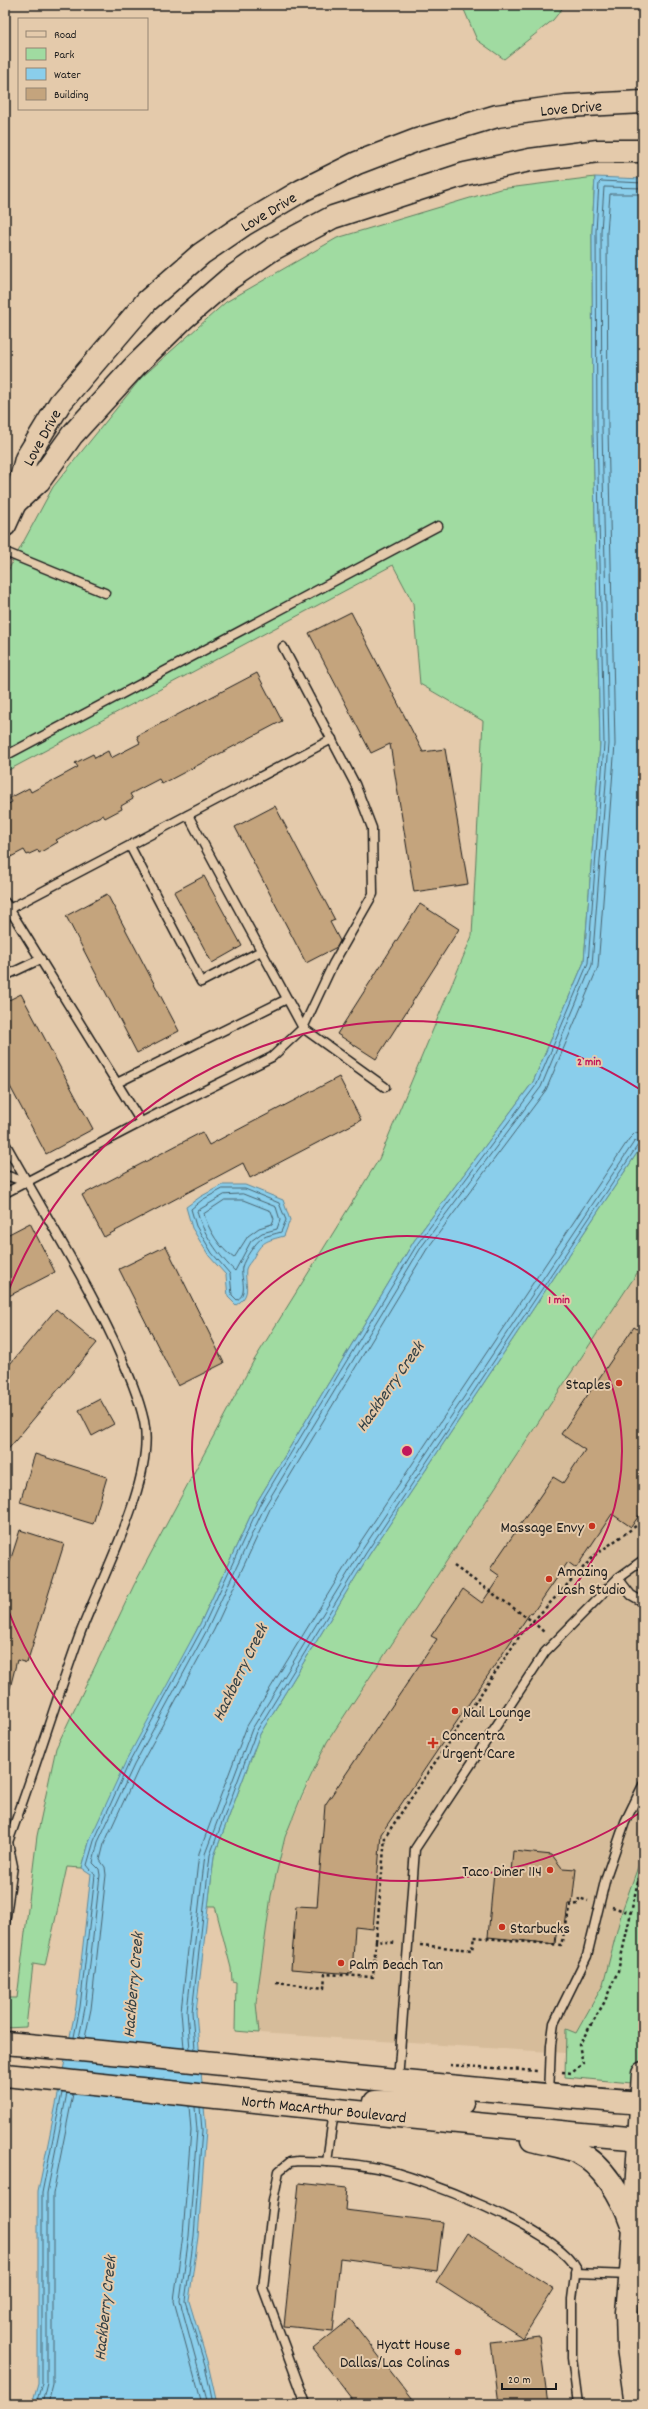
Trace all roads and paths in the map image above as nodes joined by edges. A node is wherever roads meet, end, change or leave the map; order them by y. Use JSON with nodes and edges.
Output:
{"nodes":[{"id":1,"x":643,"y":102,"type":"edge"},
{"id":2,"x":643,"y":151,"type":"edge"},
{"id":3,"x":15,"y":503,"type":"junction"},
{"id":4,"x":5,"y":526,"type":"edge"},
{"id":5,"x":438,"y":526,"type":"dead end"},
{"id":6,"x":5,"y":552,"type":"edge"},
{"id":7,"x":105,"y":593,"type":"dead end"},
{"id":8,"x":283,"y":647,"type":"dead end"},
{"id":9,"x":332,"y":739,"type":"junction"},
{"id":10,"x":5,"y":756,"type":"edge"},
{"id":11,"x":188,"y":815,"type":"junction"},
{"id":12,"x":130,"y":846,"type":"junction"},
{"id":13,"x":7,"y":906,"type":"edge"},
{"id":14,"x":261,"y":951,"type":"junction"},
{"id":15,"x":41,"y":959,"type":"junction"},
{"id":16,"x":5,"y":976,"type":"edge"},
{"id":17,"x":287,"y":999,"type":"junction"},
{"id":18,"x":303,"y":1028,"type":"junction"},
{"id":19,"x":116,"y":1082,"type":"junction"},
{"id":20,"x":385,"y":1087,"type":"dead end"},
{"id":21,"x":141,"y":1122,"type":"junction"},
{"id":22,"x":5,"y":1143,"type":"edge"},
{"id":23,"x":5,"y":1175,"type":"edge"},
{"id":24,"x":26,"y":1182,"type":"junction"},
{"id":25,"x":5,"y":1193,"type":"edge"},
{"id":26,"x":643,"y":1521,"type":"edge"},
{"id":27,"x":643,"y":1560,"type":"edge"},
{"id":28,"x":454,"y":1566,"type":"dead end"},
{"id":29,"x":618,"y":1578,"type":"junction"},
{"id":30,"x":643,"y":1602,"type":"edge"},
{"id":31,"x":532,"y":1621,"type":"junction"},
{"id":32,"x":555,"y":1642,"type":"junction"},
{"id":33,"x":643,"y":1785,"type":"edge"},
{"id":34,"x":6,"y":1843,"type":"edge"},
{"id":35,"x":643,"y":1868,"type":"edge"},
{"id":36,"x":600,"y":1903,"type":"junction"},
{"id":37,"x":631,"y":1913,"type":"junction"},
{"id":38,"x":5,"y":1924,"type":"edge"},
{"id":39,"x":376,"y":1941,"type":"junction"},
{"id":40,"x":406,"y":1944,"type":"junction"},
{"id":41,"x":276,"y":1982,"type":"dead end"},
{"id":42,"x":7,"y":2044,"type":"edge"},
{"id":43,"x":447,"y":2064,"type":"dead end"},
{"id":44,"x":550,"y":2072,"type":"junction"},
{"id":45,"x":643,"y":2073,"type":"edge"},
{"id":46,"x":5,"y":2075,"type":"edge"},
{"id":47,"x":398,"y":2082,"type":"junction"},
{"id":48,"x":549,"y":2096,"type":"junction"},
{"id":49,"x":642,"y":2103,"type":"edge"},
{"id":50,"x":334,"y":2109,"type":"junction"},
{"id":51,"x":475,"y":2125,"type":"junction"},
{"id":52,"x":640,"y":2139,"type":"edge"},
{"id":53,"x":327,"y":2162,"type":"junction"},
{"id":54,"x":634,"y":2230,"type":"junction"},
{"id":55,"x":575,"y":2273,"type":"junction"},
{"id":56,"x":630,"y":2275,"type":"junction"},
{"id":57,"x":306,"y":2404,"type":"edge"},
{"id":58,"x":578,"y":2404,"type":"edge"},
{"id":59,"x":636,"y":2404,"type":"edge"}],
"edges":[{"from":1,"to":3,"type":"main road","name":"Love Drive"},
{"from":2,"to":3,"type":"main road","name":"Love Drive"},
{"from":3,"to":4,"type":"main road","name":"Love Drive"},
{"from":5,"to":10,"type":"lane"},
{"from":6,"to":7,"type":"lane"},
{"from":8,"to":9,"type":"lane"},
{"from":9,"to":11,"type":"lane"},
{"from":9,"to":18,"type":"lane"},
{"from":11,"to":12,"type":"lane"},
{"from":11,"to":14,"type":"lane"},
{"from":12,"to":13,"type":"lane"},
{"from":12,"to":14,"type":"lane"},
{"from":13,"to":15,"type":"lane"},
{"from":14,"to":17,"type":"lane"},
{"from":15,"to":16,"type":"lane"},
{"from":15,"to":19,"type":"lane"},
{"from":17,"to":18,"type":"lane"},
{"from":17,"to":19,"type":"lane"},
{"from":18,"to":20,"type":"lane"},
{"from":18,"to":21,"type":"lane"},
{"from":19,"to":21,"type":"lane"},
{"from":21,"to":24,"type":"lane"},
{"from":22,"to":24,"type":"lane"},
{"from":23,"to":24,"type":"lane"},
{"from":24,"to":25,"type":"lane"},
{"from":24,"to":34,"type":"lane"},
{"from":26,"to":31,"type":"path"},
{"from":27,"to":29,"type":"lane"},
{"from":28,"to":31,"type":"path"},
{"from":29,"to":30,"type":"lane"},
{"from":29,"to":32,"type":"lane"},
{"from":31,"to":32,"type":"path"},
{"from":31,"to":39,"type":"path"},
{"from":32,"to":40,"type":"lane"},
{"from":33,"to":36,"type":"lane"},
{"from":34,"to":38,"type":"lane"},
{"from":35,"to":37,"type":"path"},
{"from":36,"to":37,"type":"path"},
{"from":36,"to":40,"type":"path"},
{"from":36,"to":44,"type":"lane"},
{"from":37,"to":44,"type":"path"},
{"from":39,"to":40,"type":"path"},
{"from":39,"to":41,"type":"path"},
{"from":40,"to":47,"type":"lane"},
{"from":42,"to":47,"type":"main road","name":"North MacArthur Boulevard"},
{"from":43,"to":44,"type":"path"},
{"from":44,"to":48,"type":"lane"},
{"from":45,"to":49,"type":"main road"},
{"from":46,"to":50,"type":"main road","name":"North MacArthur Boulevard"},
{"from":47,"to":48,"type":"main road","name":"North MacArthur Boulevard"},
{"from":48,"to":49,"type":"main road","name":"North MacArthur Boulevard"},
{"from":48,"to":50,"type":"main road"},
{"from":49,"to":52,"type":"main road"},
{"from":50,"to":51,"type":"main road","name":"North MacArthur Boulevard"},
{"from":50,"to":53,"type":"lane"},
{"from":51,"to":52,"type":"main road","name":"North MacArthur Boulevard"},
{"from":51,"to":54,"type":"main road"},
{"from":52,"to":54,"type":"main road"},
{"from":53,"to":55,"type":"lane"},
{"from":53,"to":57,"type":"lane"},
{"from":54,"to":56,"type":"main road"},
{"from":55,"to":56,"type":"lane"},
{"from":55,"to":58,"type":"lane"},
{"from":56,"to":59,"type":"main road"}]}
